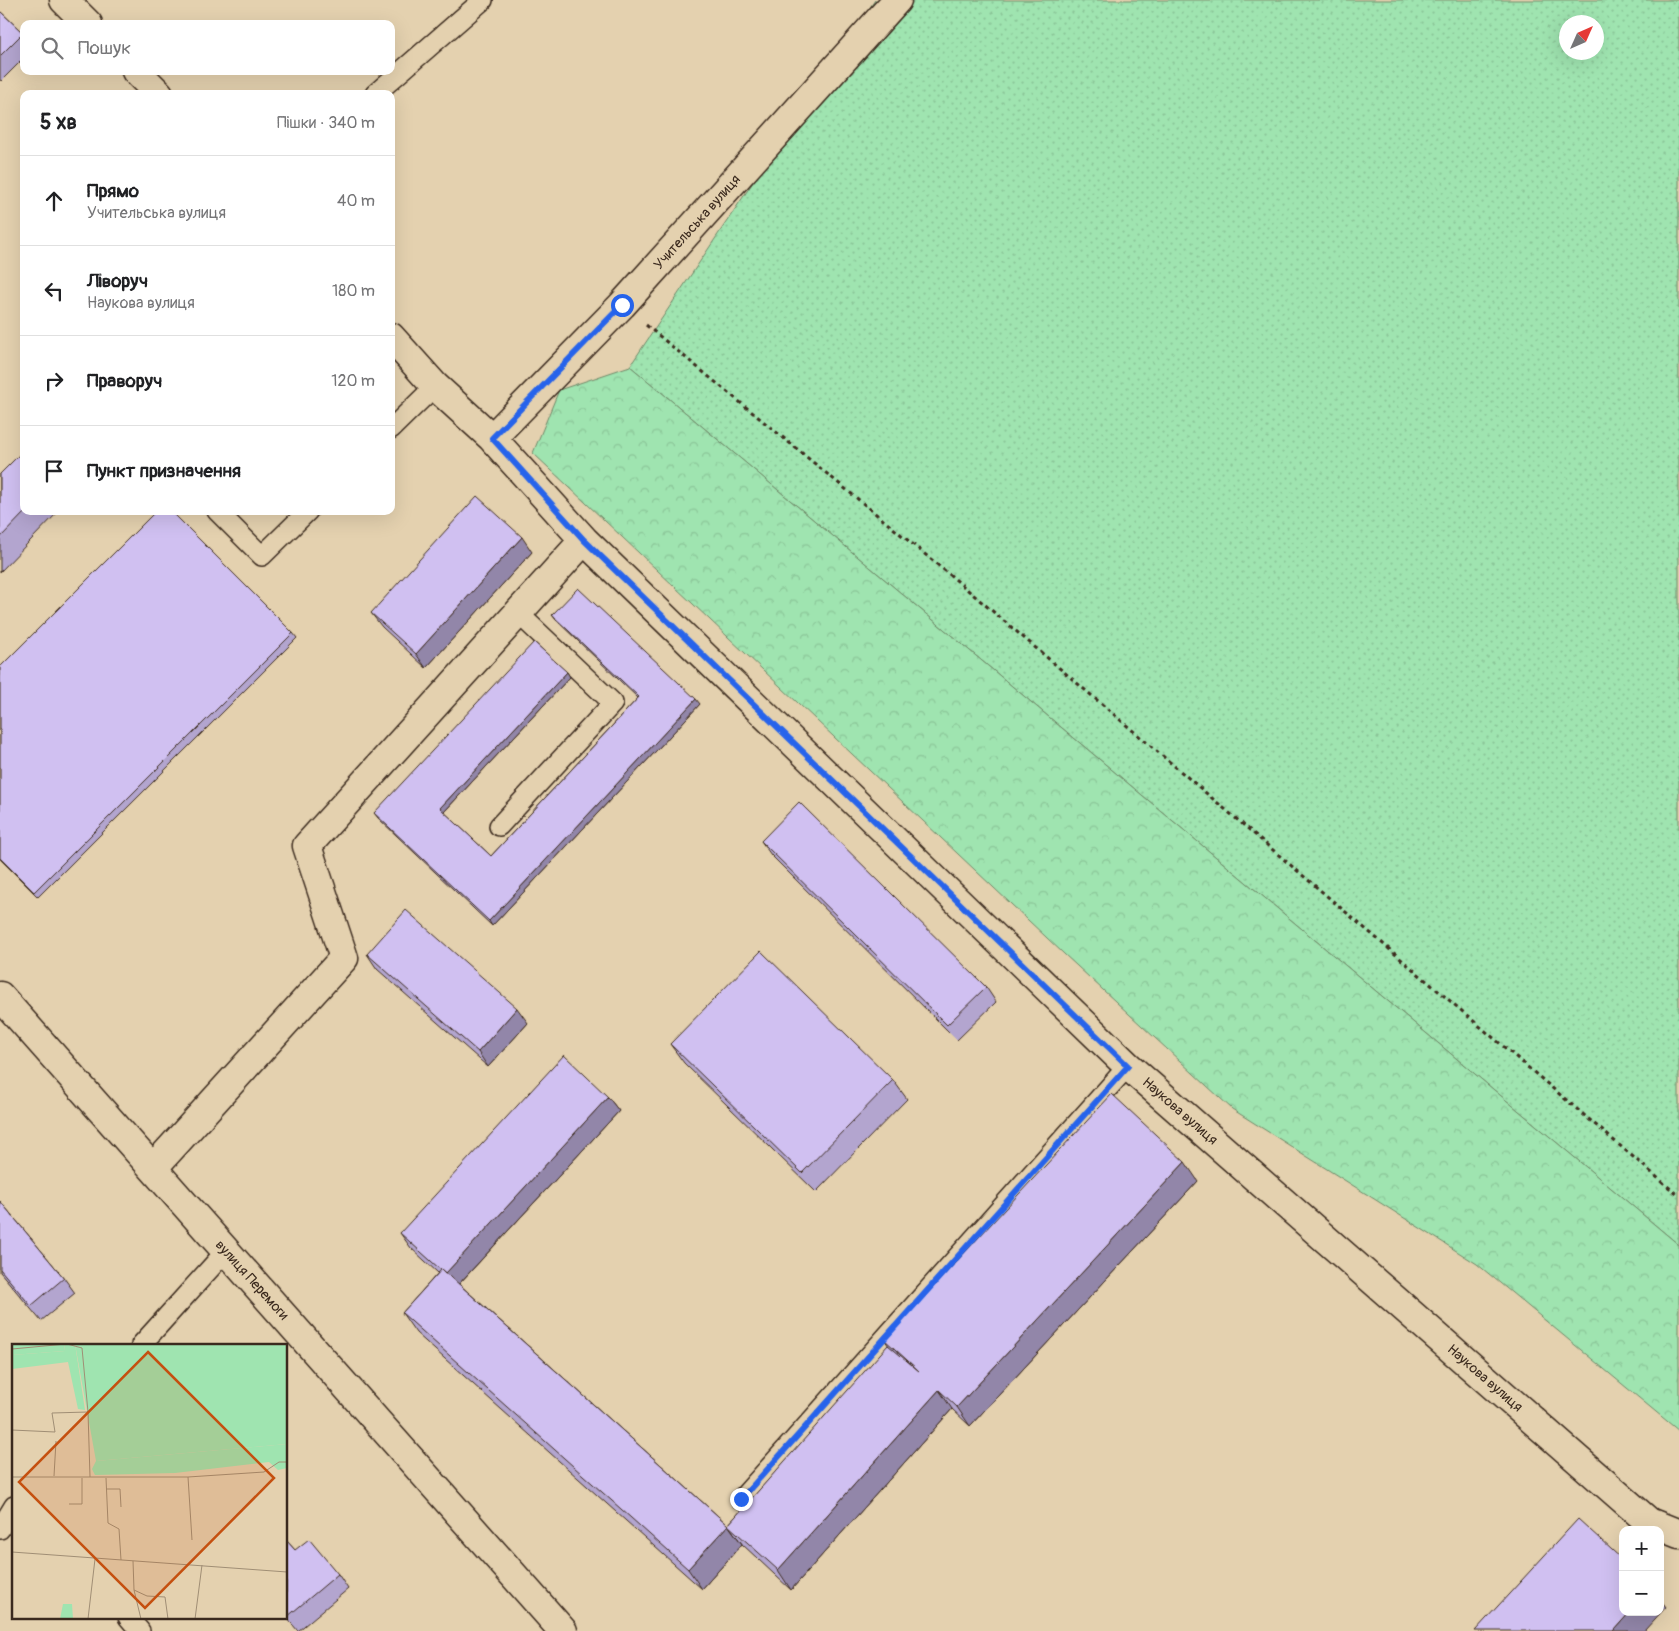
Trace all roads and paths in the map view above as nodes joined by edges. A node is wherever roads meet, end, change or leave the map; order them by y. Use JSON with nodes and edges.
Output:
{"nodes":[{"id":1,"x":64,"y":0,"type":"edge"},
{"id":2,"x":483,"y":0,"type":"edge"},
{"id":3,"x":897,"y":0,"type":"edge"},
{"id":4,"x":84,"y":20,"type":"edge"},
{"id":5,"x":140,"y":75,"type":"edge"},
{"id":6,"x":155,"y":90,"type":"edge"},
{"id":7,"x":380,"y":90,"type":"edge"},
{"id":8,"x":622,"y":305,"type":"junction"},
{"id":9,"x":395,"y":341,"type":"edge"},
{"id":10,"x":435,"y":386,"type":"junction"},
{"id":11,"x":395,"y":425,"type":"edge"},
{"id":12,"x":492,"y":438,"type":"junction"},
{"id":13,"x":221,"y":515,"type":"edge"},
{"id":14,"x":304,"y":515,"type":"edge"},
{"id":15,"x":584,"y":540,"type":"junction"},
{"id":16,"x":518,"y":613,"type":"junction"},
{"id":17,"x":499,"y":826,"type":"dead end"},
{"id":18,"x":0,"y":996,"type":"edge"},
{"id":19,"x":1128,"y":1066,"type":"junction"},
{"id":20,"x":153,"y":1168,"type":"junction"},
{"id":21,"x":1679,"y":1196,"type":"edge"},
{"id":22,"x":226,"y":1251,"type":"junction"},
{"id":23,"x":142,"y":1344,"type":"edge"},
{"id":24,"x":741,"y":1499,"type":"dead end"},
{"id":25,"x":12,"y":1509,"type":"edge"},
{"id":26,"x":0,"y":1529,"type":"edge"},
{"id":27,"x":1679,"y":1534,"type":"edge"},
{"id":28,"x":129,"y":1618,"type":"edge"},
{"id":29,"x":140,"y":1631,"type":"edge"},
{"id":30,"x":563,"y":1631,"type":"edge"}],
"edges":[{"from":1,"to":4,"type":"street"},
{"from":2,"to":7,"type":"lane"},
{"from":3,"to":8,"type":"street","name":"Учительська вулиця"},
{"from":5,"to":6,"type":"street"},
{"from":8,"to":12,"type":"street","name":"Учительська вулиця"},
{"from":8,"to":21,"type":"path"},
{"from":9,"to":10,"type":"street","name":"Наукова вулиця"},
{"from":10,"to":11,"type":"lane"},
{"from":10,"to":12,"type":"street","name":"Наукова вулиця"},
{"from":12,"to":15,"type":"street","name":"Наукова вулиця"},
{"from":13,"to":14,"type":"lane"},
{"from":15,"to":16,"type":"street"},
{"from":15,"to":19,"type":"street","name":"Наукова вулиця"},
{"from":16,"to":17,"type":"lane"},
{"from":16,"to":20,"type":"street"},
{"from":18,"to":20,"type":"street","name":"вулиця Перемоги"},
{"from":19,"to":24,"type":"lane"},
{"from":19,"to":27,"type":"street","name":"Наукова вулиця"},
{"from":20,"to":22,"type":"street","name":"вулиця Перемоги"},
{"from":22,"to":23,"type":"lane"},
{"from":22,"to":30,"type":"street","name":"вулиця Перемоги"},
{"from":25,"to":26,"type":"lane"},
{"from":28,"to":29,"type":"lane"}]}
